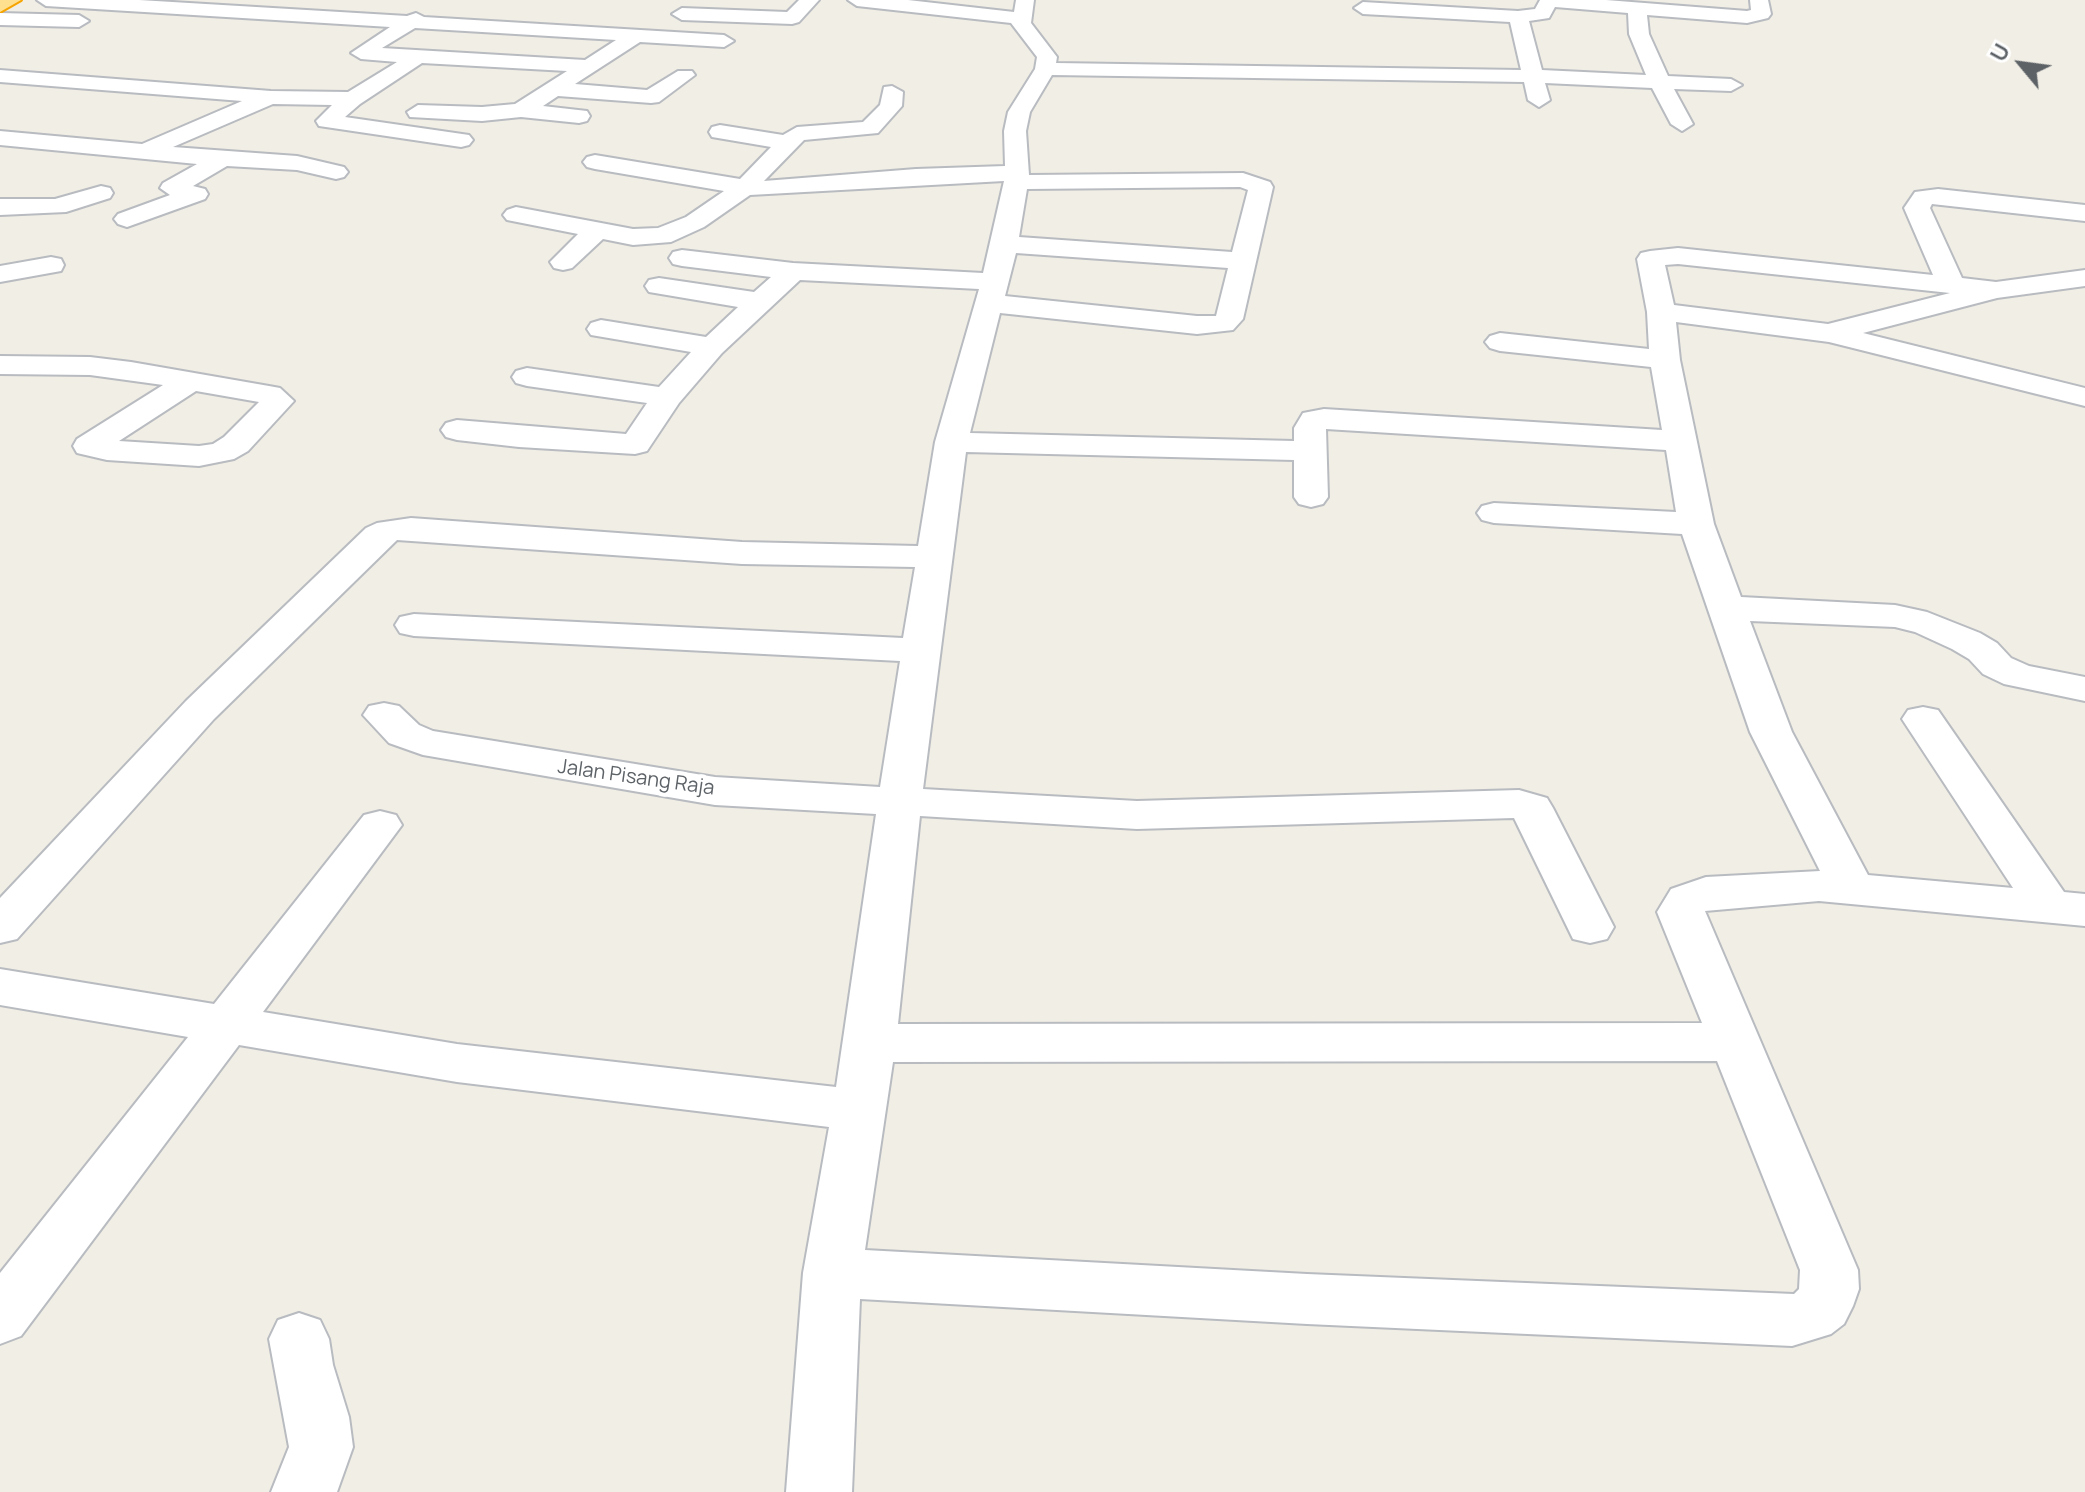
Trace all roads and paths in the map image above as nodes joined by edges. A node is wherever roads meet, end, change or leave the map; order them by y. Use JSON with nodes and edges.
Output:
{"nodes":[{"id":1,"x":10,"y":0,"type":"edge"},
{"id":2,"x":46,"y":0,"type":"edge"},
{"id":3,"x":267,"y":0,"type":"edge"},
{"id":4,"x":329,"y":0,"type":"edge"},
{"id":5,"x":810,"y":0,"type":"edge"},
{"id":6,"x":857,"y":0,"type":"edge"},
{"id":7,"x":1759,"y":0,"type":"edge"},
{"id":8,"x":1549,"y":1,"type":"edge"},
{"id":9,"x":0,"y":4,"type":"edge"},
{"id":10,"x":1363,"y":4,"type":"edge"},
{"id":11,"x":1650,"y":5,"type":"edge"},
{"id":12,"x":433,"y":7,"type":"dead end"},
{"id":13,"x":1022,"y":9,"type":"edge"},
{"id":14,"x":242,"y":13,"type":"junction"},
{"id":15,"x":662,"y":13,"type":"dead end"},
{"id":16,"x":300,"y":17,"type":"junction"},
{"id":17,"x":792,"y":18,"type":"junction"},
{"id":18,"x":0,"y":19,"type":"edge"},
{"id":19,"x":819,"y":19,"type":"dead end"},
{"id":20,"x":413,"y":21,"type":"junction"},
{"id":21,"x":1520,"y":23,"type":"junction"},
{"id":22,"x":464,"y":24,"type":"junction"},
{"id":23,"x":139,"y":26,"type":"dead end"},
{"id":24,"x":1551,"y":30,"type":"dead end"},
{"id":25,"x":636,"y":36,"type":"junction"},
{"id":26,"x":724,"y":41,"type":"dead end"},
{"id":27,"x":418,"y":57,"type":"junction"},
{"id":28,"x":590,"y":66,"type":"junction"},
{"id":29,"x":1045,"y":69,"type":"junction"},
{"id":30,"x":1366,"y":72,"type":"junction"},
{"id":31,"x":685,"y":75,"type":"dead end"},
{"id":32,"x":0,"y":76,"type":"edge"},
{"id":33,"x":1533,"y":76,"type":"junction"},
{"id":34,"x":384,"y":79,"type":"junction"},
{"id":35,"x":415,"y":81,"type":"dead end"},
{"id":36,"x":1660,"y":82,"type":"junction"},
{"id":37,"x":1731,"y":85,"type":"dead end"},
{"id":38,"x":524,"y":86,"type":"dead end"},
{"id":39,"x":554,"y":88,"type":"junction"},
{"id":40,"x":892,"y":92,"type":"dead end"},
{"id":41,"x":271,"y":97,"type":"junction"},
{"id":42,"x":1368,"y":97,"type":"dead end"},
{"id":43,"x":1539,"y":101,"type":"dead end"},
{"id":44,"x":346,"y":104,"type":"junction"},
{"id":45,"x":521,"y":110,"type":"junction"},
{"id":46,"x":579,"y":116,"type":"dead end"},
{"id":47,"x":1682,"y":124,"type":"dead end"},
{"id":48,"x":720,"y":132,"type":"dead end"},
{"id":49,"x":0,"y":138,"type":"edge"},
{"id":50,"x":461,"y":140,"type":"dead end"},
{"id":51,"x":788,"y":143,"type":"junction"},
{"id":52,"x":146,"y":151,"type":"junction"},
{"id":53,"x":223,"y":159,"type":"junction"},
{"id":54,"x":595,"y":162,"type":"dead end"},
{"id":55,"x":336,"y":172,"type":"dead end"},
{"id":56,"x":1016,"y":178,"type":"junction"},
{"id":57,"x":146,"y":188,"type":"dead end"},
{"id":58,"x":172,"y":188,"type":"junction"},
{"id":59,"x":744,"y":188,"type":"junction"},
{"id":60,"x":0,"y":207,"type":"edge"},
{"id":61,"x":2085,"y":213,"type":"edge"},
{"id":62,"x":516,"y":215,"type":"dead end"},
{"id":63,"x":127,"y":219,"type":"dead end"},
{"id":64,"x":598,"y":230,"type":"junction"},
{"id":65,"x":682,"y":258,"type":"dead end"},
{"id":66,"x":1243,"y":261,"type":"junction"},
{"id":67,"x":563,"y":262,"type":"dead end"},
{"id":68,"x":51,"y":265,"type":"dead end"},
{"id":69,"x":793,"y":271,"type":"junction"},
{"id":70,"x":0,"y":274,"type":"edge"},
{"id":71,"x":995,"y":276,"type":"junction"},
{"id":72,"x":2085,"y":278,"type":"edge"},
{"id":73,"x":1951,"y":285,"type":"junction"},
{"id":74,"x":659,"y":286,"type":"dead end"},
{"id":75,"x":1996,"y":290,"type":"junction"},
{"id":76,"x":761,"y":302,"type":"junction"},
{"id":77,"x":1661,"y":312,"type":"junction"},
{"id":78,"x":601,"y":329,"type":"dead end"},
{"id":79,"x":1829,"y":333,"type":"junction"},
{"id":80,"x":1500,"y":342,"type":"dead end"},
{"id":81,"x":712,"y":347,"type":"junction"},
{"id":82,"x":1665,"y":360,"type":"junction"},
{"id":83,"x":0,"y":365,"type":"edge"},
{"id":84,"x":527,"y":377,"type":"dead end"},
{"id":85,"x":191,"y":381,"type":"junction"},
{"id":86,"x":667,"y":397,"type":"junction"},
{"id":87,"x":2085,"y":397,"type":"edge"},
{"id":88,"x":457,"y":430,"type":"dead end"},
{"id":89,"x":1680,"y":441,"type":"junction"},
{"id":90,"x":951,"y":442,"type":"junction"},
{"id":91,"x":1308,"y":451,"type":"junction"},
{"id":92,"x":1311,"y":497,"type":"dead end"},
{"id":93,"x":1494,"y":513,"type":"dead end"},
{"id":94,"x":1696,"y":524,"type":"junction"},
{"id":95,"x":935,"y":557,"type":"junction"},
{"id":96,"x":1724,"y":608,"type":"junction"},
{"id":97,"x":414,"y":625,"type":"dead end"},
{"id":98,"x":922,"y":650,"type":"junction"},
{"id":99,"x":2085,"y":689,"type":"edge"},
{"id":100,"x":384,"y":715,"type":"dead end"},
{"id":101,"x":1923,"y":719,"type":"dead end"},
{"id":102,"x":900,"y":803,"type":"junction"},
{"id":103,"x":380,"y":825,"type":"dead end"},
{"id":104,"x":1851,"y":887,"type":"junction"},
{"id":105,"x":2067,"y":908,"type":"edge"},
{"id":106,"x":0,"y":927,"type":"edge"},
{"id":107,"x":1590,"y":927,"type":"dead end"},
{"id":108,"x":0,"y":987,"type":"edge"},
{"id":109,"x":224,"y":1025,"type":"junction"},
{"id":110,"x":1734,"y":1042,"type":"junction"},
{"id":111,"x":870,"y":1043,"type":"junction"},
{"id":112,"x":858,"y":1110,"type":"junction"},
{"id":113,"x":832,"y":1273,"type":"junction"},
{"id":114,"x":0,"y":1318,"type":"edge"},
{"id":115,"x":299,"y":1339,"type":"dead end"},
{"id":116,"x":304,"y":1492,"type":"edge"},
{"id":117,"x":819,"y":1492,"type":"edge"}],
"edges":[{"from":1,"to":9,"type":"highway"},
{"from":2,"to":14,"type":"street"},
{"from":3,"to":14,"type":"street"},
{"from":4,"to":16,"type":"street"},
{"from":5,"to":17,"type":"street"},
{"from":6,"to":13,"type":"street"},
{"from":7,"to":11,"type":"street"},
{"from":8,"to":11,"type":"street"},
{"from":8,"to":21,"type":"street"},
{"from":10,"to":21,"type":"street"},
{"from":10,"to":30,"type":"street"},
{"from":11,"to":36,"type":"street"},
{"from":12,"to":20,"type":"street"},
{"from":13,"to":29,"type":"street"},
{"from":14,"to":16,"type":"street"},
{"from":15,"to":17,"type":"street"},
{"from":16,"to":20,"type":"street"},
{"from":17,"to":19,"type":"street"},
{"from":18,"to":23,"type":"street"},
{"from":20,"to":22,"type":"street"},
{"from":20,"to":27,"type":"street"},
{"from":21,"to":24,"type":"street"},
{"from":21,"to":33,"type":"street"},
{"from":22,"to":25,"type":"street"},
{"from":22,"to":27,"type":"street"},
{"from":25,"to":26,"type":"street"},
{"from":25,"to":28,"type":"street"},
{"from":27,"to":28,"type":"street"},
{"from":27,"to":34,"type":"street"},
{"from":28,"to":39,"type":"street"},
{"from":29,"to":30,"type":"street"},
{"from":29,"to":56,"type":"street"},
{"from":30,"to":33,"type":"street"},
{"from":30,"to":42,"type":"street"},
{"from":31,"to":39,"type":"street"},
{"from":32,"to":41,"type":"street"},
{"from":33,"to":36,"type":"street"},
{"from":33,"to":43,"type":"street"},
{"from":34,"to":35,"type":"street"},
{"from":34,"to":44,"type":"street"},
{"from":36,"to":37,"type":"street"},
{"from":36,"to":47,"type":"street"},
{"from":38,"to":39,"type":"street"},
{"from":39,"to":45,"type":"street"},
{"from":40,"to":51,"type":"street"},
{"from":41,"to":44,"type":"street"},
{"from":41,"to":52,"type":"street"},
{"from":44,"to":45,"type":"street"},
{"from":44,"to":50,"type":"street"},
{"from":45,"to":46,"type":"street"},
{"from":48,"to":51,"type":"street"},
{"from":49,"to":52,"type":"street"},
{"from":51,"to":59,"type":"street"},
{"from":52,"to":53,"type":"street"},
{"from":52,"to":60,"type":"street"},
{"from":53,"to":55,"type":"street"},
{"from":53,"to":58,"type":"street"},
{"from":54,"to":59,"type":"street"},
{"from":56,"to":59,"type":"street"},
{"from":56,"to":66,"type":"street"},
{"from":56,"to":71,"type":"street"},
{"from":57,"to":58,"type":"street"},
{"from":58,"to":63,"type":"street"},
{"from":59,"to":64,"type":"street"},
{"from":61,"to":73,"type":"street"},
{"from":62,"to":64,"type":"street"},
{"from":64,"to":67,"type":"street"},
{"from":65,"to":69,"type":"street"},
{"from":66,"to":71,"type":"street"},
{"from":66,"to":71,"type":"street"},
{"from":68,"to":70,"type":"street"},
{"from":69,"to":71,"type":"street"},
{"from":69,"to":76,"type":"street"},
{"from":71,"to":90,"type":"street"},
{"from":72,"to":75,"type":"street"},
{"from":73,"to":75,"type":"street"},
{"from":73,"to":77,"type":"street"},
{"from":74,"to":76,"type":"street"},
{"from":75,"to":79,"type":"street"},
{"from":76,"to":81,"type":"street"},
{"from":77,"to":79,"type":"street"},
{"from":77,"to":82,"type":"street"},
{"from":78,"to":81,"type":"street"},
{"from":79,"to":87,"type":"street"},
{"from":80,"to":82,"type":"street"},
{"from":81,"to":86,"type":"street"},
{"from":82,"to":89,"type":"street"},
{"from":83,"to":85,"type":"street"},
{"from":84,"to":86,"type":"street"},
{"from":85,"to":85,"type":"street"},
{"from":86,"to":88,"type":"street"},
{"from":89,"to":91,"type":"street"},
{"from":89,"to":94,"type":"street"},
{"from":90,"to":91,"type":"street"},
{"from":90,"to":95,"type":"street"},
{"from":91,"to":92,"type":"street"},
{"from":93,"to":94,"type":"street"},
{"from":94,"to":96,"type":"street"},
{"from":95,"to":98,"type":"street"},
{"from":95,"to":106,"type":"street"},
{"from":96,"to":99,"type":"street"},
{"from":96,"to":104,"type":"street"},
{"from":97,"to":98,"type":"street"},
{"from":98,"to":102,"type":"street"},
{"from":100,"to":102,"type":"street","name":"Jalan Pisang Raja"},
{"from":101,"to":105,"type":"street"},
{"from":102,"to":107,"type":"street","name":"Jalan Pisang Raja"},
{"from":102,"to":111,"type":"street"},
{"from":103,"to":109,"type":"street"},
{"from":104,"to":105,"type":"street"},
{"from":104,"to":110,"type":"street"},
{"from":108,"to":109,"type":"street"},
{"from":109,"to":112,"type":"street"},
{"from":109,"to":114,"type":"street"},
{"from":110,"to":111,"type":"street"},
{"from":110,"to":113,"type":"street"},
{"from":111,"to":112,"type":"street"},
{"from":112,"to":113,"type":"street"},
{"from":113,"to":117,"type":"street"},
{"from":115,"to":116,"type":"street"}]}
